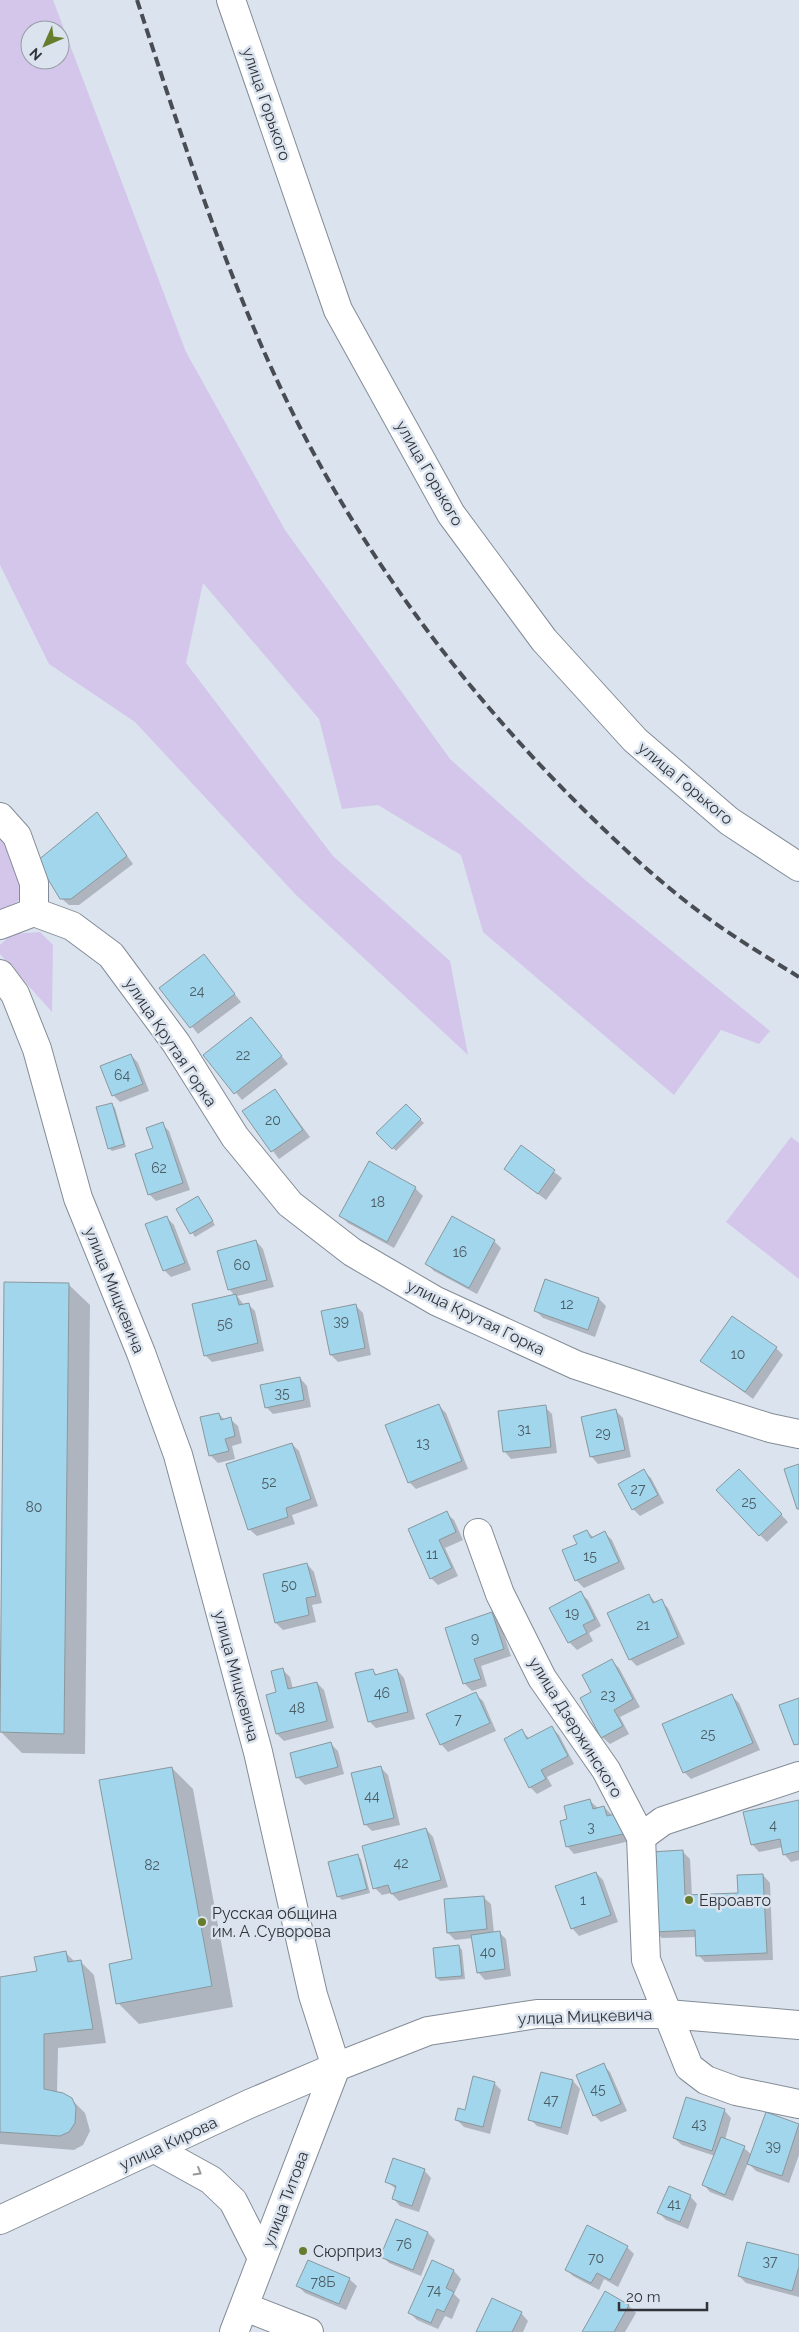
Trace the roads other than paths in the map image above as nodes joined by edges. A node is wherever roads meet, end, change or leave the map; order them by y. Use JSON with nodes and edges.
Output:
{"nodes":[{"id":1,"x":231,"y":0,"type":"edge"},
{"id":2,"x":0,"y":817,"type":"edge"},
{"id":3,"x":799,"y":867,"type":"edge"},
{"id":4,"x":34,"y":912,"type":"junction"},
{"id":5,"x":0,"y":925,"type":"edge"},
{"id":6,"x":0,"y":974,"type":"edge"},
{"id":7,"x":799,"y":1434,"type":"edge"},
{"id":8,"x":478,"y":1533,"type":"dead end"},
{"id":9,"x":799,"y":1776,"type":"edge"},
{"id":10,"x":641,"y":1837,"type":"junction"},
{"id":11,"x":667,"y":2014,"type":"junction"},
{"id":12,"x":799,"y":2024,"type":"edge"},
{"id":13,"x":336,"y":2067,"type":"junction"},
{"id":14,"x":799,"y":2104,"type":"edge"},
{"id":15,"x":155,"y":2150,"type":"junction"},
{"id":16,"x":0,"y":2220,"type":"edge"},
{"id":17,"x":262,"y":2258,"type":"junction"},
{"id":18,"x":245,"y":2307,"type":"junction"},
{"id":19,"x":234,"y":2332,"type":"edge"},
{"id":20,"x":309,"y":2332,"type":"edge"}],
"edges":[{"from":1,"to":3,"type":"street","name":"улица Горького"},
{"from":2,"to":4,"type":"street"},
{"from":4,"to":5,"type":"street"},
{"from":4,"to":7,"type":"street","name":"улица Крутая Горка"},
{"from":6,"to":13,"type":"street","name":"улица Мицкевича"},
{"from":8,"to":10,"type":"street","name":"улица Дзержинского"},
{"from":9,"to":10,"type":"street"},
{"from":10,"to":11,"type":"street","name":"улица Дзержинского"},
{"from":11,"to":12,"type":"street","name":"улица Мицкевича"},
{"from":11,"to":13,"type":"street","name":"улица Мицкевича"},
{"from":11,"to":14,"type":"street","name":"улица Мицкевича"},
{"from":13,"to":15,"type":"street","name":"улица Кирова"},
{"from":13,"to":17,"type":"street","name":"улица Титова"},
{"from":15,"to":16,"type":"street","name":"улица Кирова"},
{"from":15,"to":17,"type":"street","one_way":true},
{"from":17,"to":18,"type":"street","name":"улица Титова"},
{"from":18,"to":19,"type":"street","name":"улица Титова"},
{"from":18,"to":20,"type":"street"}]}
